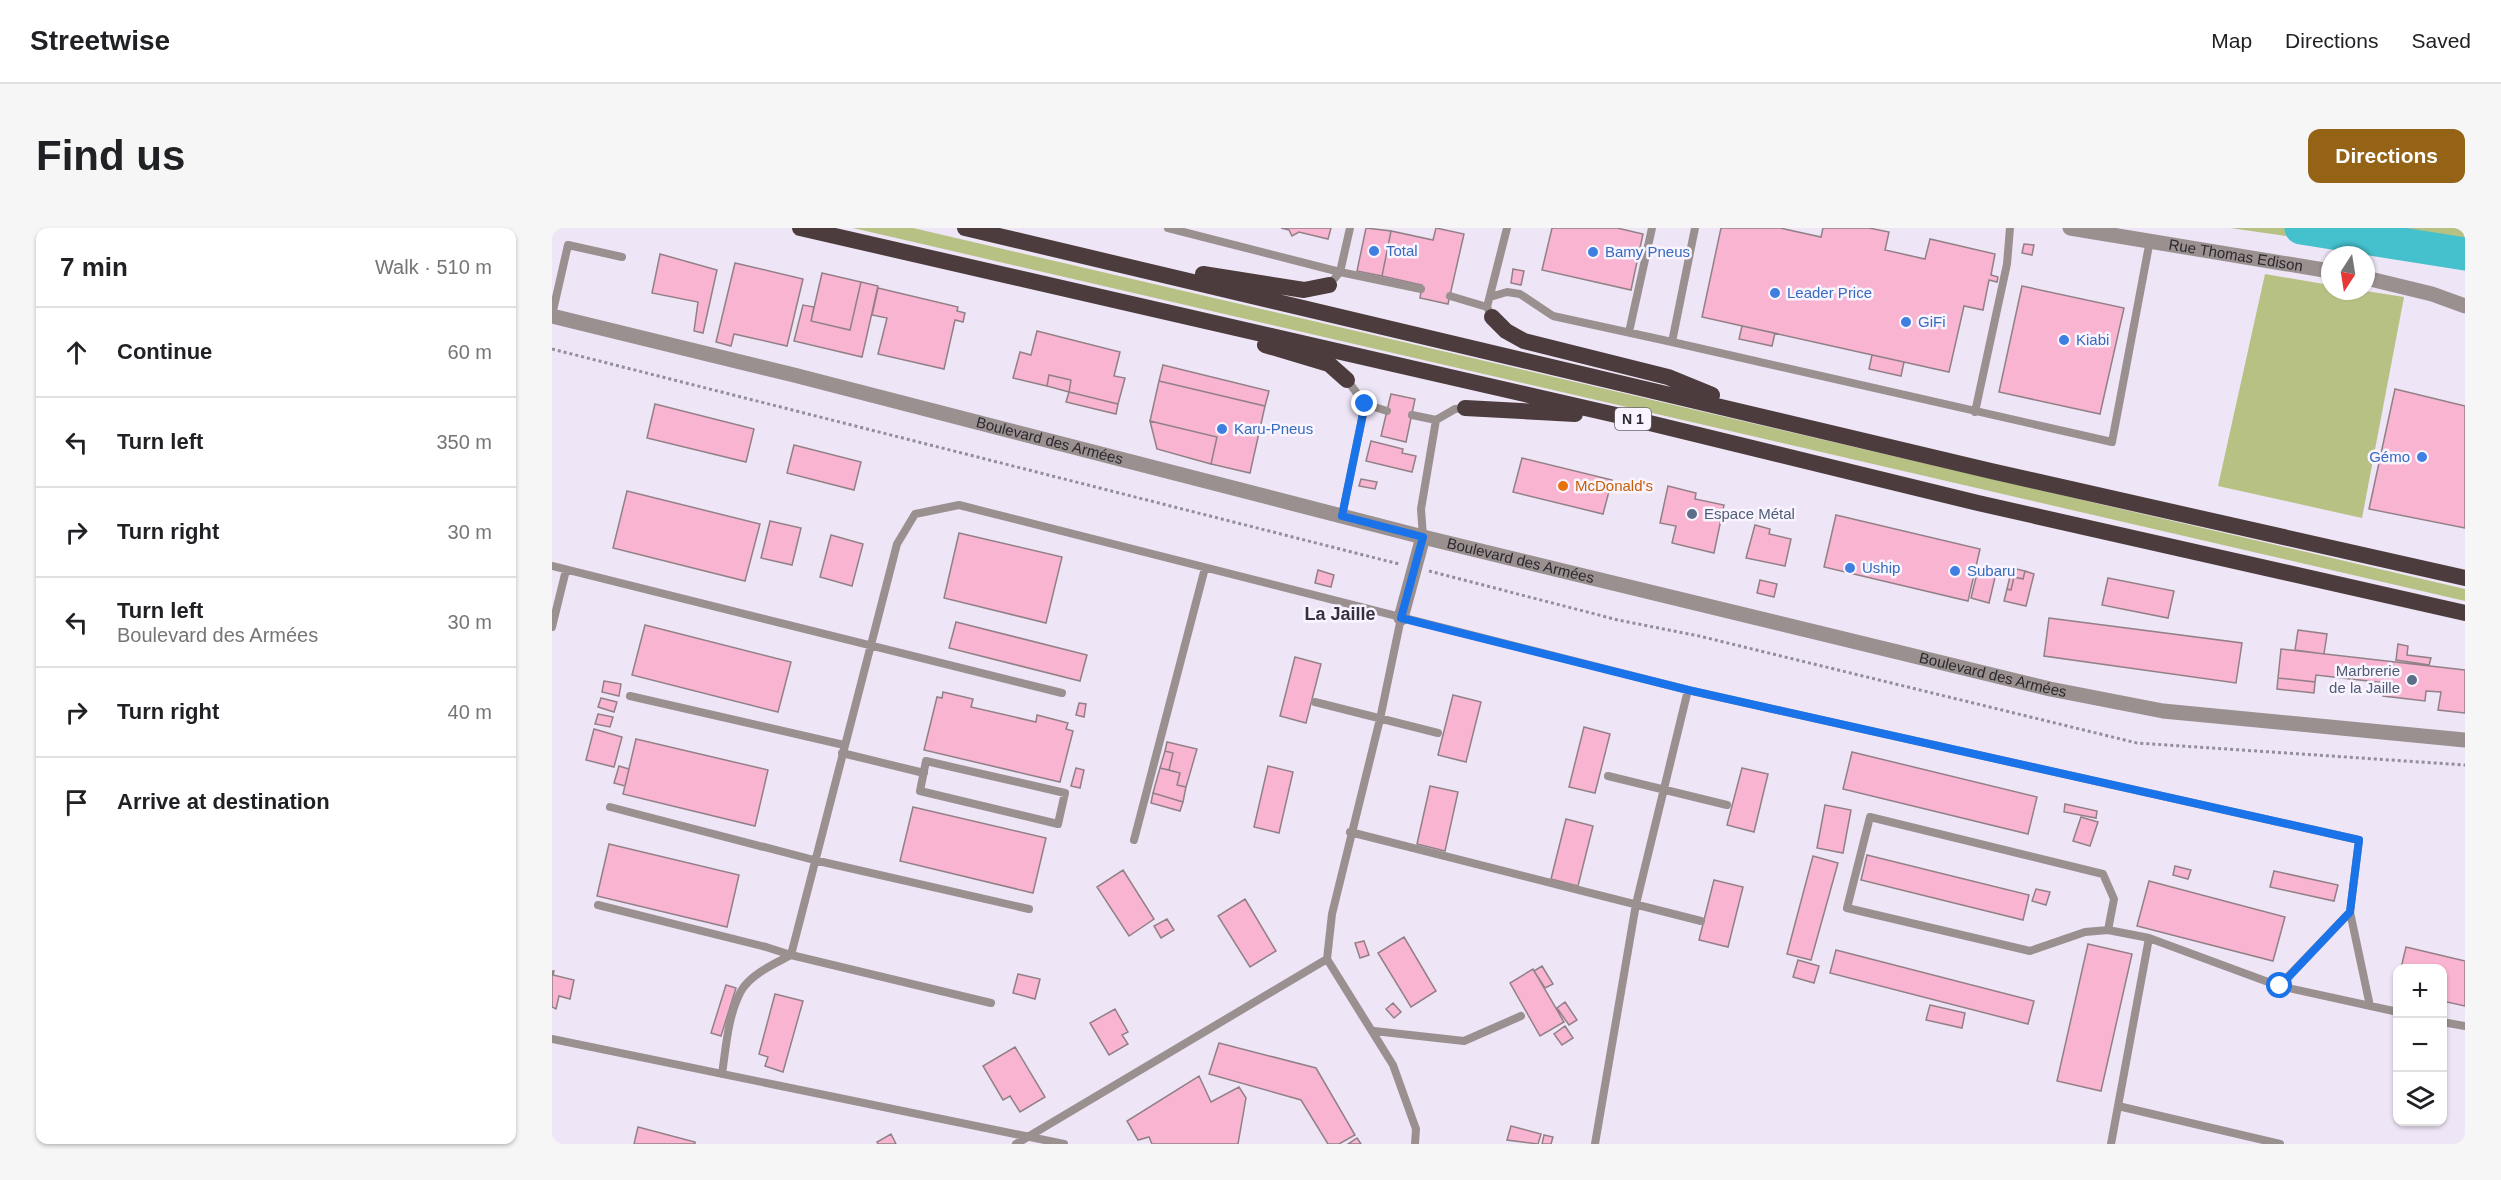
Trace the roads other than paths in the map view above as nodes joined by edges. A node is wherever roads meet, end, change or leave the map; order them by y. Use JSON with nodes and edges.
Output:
{"nodes":[{"id":1,"x":800,"y":228,"type":"edge"},
{"id":2,"x":965,"y":228,"type":"edge"},
{"id":3,"x":981,"y":228,"type":"edge"},
{"id":4,"x":1168,"y":228,"type":"edge"},
{"id":5,"x":1350,"y":228,"type":"edge"},
{"id":6,"x":1507,"y":228,"type":"edge"},
{"id":7,"x":1652,"y":228,"type":"edge"},
{"id":8,"x":1695,"y":228,"type":"edge"},
{"id":9,"x":2010,"y":228,"type":"edge"},
{"id":10,"x":2070,"y":228,"type":"edge"},
{"id":11,"x":2150,"y":240,"type":"junction"},
{"id":12,"x":1029,"y":243,"type":"junction"},
{"id":13,"x":622,"y":257,"type":"dead end"},
{"id":14,"x":1100,"y":260,"type":"junction"},
{"id":15,"x":2321,"y":269,"type":"edge"},
{"id":16,"x":1335,"y":278,"type":"junction"},
{"id":17,"x":2375,"y":280,"type":"edge"},
{"id":18,"x":1422,"y":289,"type":"dead end"},
{"id":19,"x":1097,"y":296,"type":"junction"},
{"id":20,"x":1450,"y":296,"type":"dead end"},
{"id":21,"x":1490,"y":297,"type":"junction"},
{"id":22,"x":2465,"y":306,"type":"edge"},
{"id":23,"x":1490,"y":312,"type":"junction"},
{"id":24,"x":552,"y":316,"type":"edge"},
{"id":25,"x":1629,"y":332,"type":"junction"},
{"id":26,"x":1672,"y":342,"type":"junction"},
{"id":27,"x":1347,"y":380,"type":"joint"},
{"id":28,"x":1365,"y":404,"type":"junction"},
{"id":29,"x":1465,"y":408,"type":"joint"},
{"id":30,"x":1387,"y":411,"type":"dead end"},
{"id":31,"x":1975,"y":412,"type":"junction"},
{"id":32,"x":1412,"y":415,"type":"dead end"},
{"id":33,"x":1760,"y":415,"type":"junction"},
{"id":34,"x":1629,"y":418,"type":"junction"},
{"id":35,"x":1436,"y":420,"type":"junction"},
{"id":36,"x":1342,"y":516,"type":"junction"},
{"id":37,"x":1423,"y":537,"type":"junction"},
{"id":38,"x":552,"y":566,"type":"edge"},
{"id":39,"x":1205,"y":568,"type":"junction"},
{"id":40,"x":566,"y":570,"type":"junction"},
{"id":41,"x":2465,"y":578,"type":"edge"},
{"id":42,"x":2465,"y":613,"type":"edge"},
{"id":43,"x":1401,"y":618,"type":"junction"},
{"id":44,"x":552,"y":627,"type":"edge"},
{"id":45,"x":871,"y":645,"type":"junction"},
{"id":46,"x":1688,"y":690,"type":"junction"},
{"id":47,"x":1062,"y":693,"type":"dead end"},
{"id":48,"x":630,"y":696,"type":"dead end"},
{"id":49,"x":1315,"y":702,"type":"dead end"},
{"id":50,"x":1380,"y":719,"type":"junction"},
{"id":51,"x":1438,"y":733,"type":"dead end"},
{"id":52,"x":2465,"y":740,"type":"edge"},
{"id":53,"x":843,"y":749,"type":"junction"},
{"id":54,"x":924,"y":773,"type":"junction"},
{"id":55,"x":1608,"y":776,"type":"dead end"},
{"id":56,"x":1664,"y":789,"type":"junction"},
{"id":57,"x":1727,"y":805,"type":"dead end"},
{"id":58,"x":610,"y":807,"type":"dead end"},
{"id":59,"x":1350,"y":832,"type":"junction"},
{"id":60,"x":1134,"y":840,"type":"dead end"},
{"id":61,"x":814,"y":860,"type":"junction"},
{"id":62,"x":1636,"y":904,"type":"junction"},
{"id":63,"x":598,"y":905,"type":"dead end"},
{"id":64,"x":1029,"y":909,"type":"dead end"},
{"id":65,"x":2350,"y":912,"type":"junction"},
{"id":66,"x":1701,"y":921,"type":"dead end"},
{"id":67,"x":2108,"y":930,"type":"junction"},
{"id":68,"x":2150,"y":938,"type":"junction"},
{"id":69,"x":791,"y":955,"type":"junction"},
{"id":70,"x":1327,"y":959,"type":"junction"},
{"id":71,"x":2280,"y":986,"type":"junction"},
{"id":72,"x":991,"y":1003,"type":"dead end"},
{"id":73,"x":2370,"y":1006,"type":"junction"},
{"id":74,"x":2393,"y":1011,"type":"edge"},
{"id":75,"x":1521,"y":1016,"type":"dead end"},
{"id":76,"x":2447,"y":1023,"type":"edge"},
{"id":77,"x":2465,"y":1026,"type":"edge"},
{"id":78,"x":1374,"y":1031,"type":"junction"},
{"id":79,"x":552,"y":1039,"type":"edge"},
{"id":80,"x":722,"y":1074,"type":"junction"},
{"id":81,"x":2118,"y":1106,"type":"junction"},
{"id":82,"x":1030,"y":1138,"type":"junction"},
{"id":83,"x":1016,"y":1144,"type":"edge"},
{"id":84,"x":1064,"y":1144,"type":"edge"},
{"id":85,"x":1415,"y":1144,"type":"edge"},
{"id":86,"x":1595,"y":1144,"type":"edge"},
{"id":87,"x":2111,"y":1144,"type":"edge"},
{"id":88,"x":2280,"y":1144,"type":"edge"}],
"edges":[{"from":1,"to":19,"type":"highway","number":"N 1"},
{"from":2,"to":12,"type":"highway","number":"N 1"},
{"from":3,"to":12,"type":"highway"},
{"from":4,"to":16,"type":"lane"},
{"from":5,"to":16,"type":"lane"},
{"from":6,"to":21,"type":"lane"},
{"from":7,"to":25,"type":"lane"},
{"from":8,"to":26,"type":"lane"},
{"from":9,"to":31,"type":"lane"},
{"from":10,"to":11,"type":"street","name":"Rue Thomas Edison"},
{"from":11,"to":15,"type":"street","name":"Rue Thomas Edison"},
{"from":11,"to":31,"type":"lane"},
{"from":12,"to":14,"type":"highway","number":"N 1"},
{"from":13,"to":24,"type":"lane"},
{"from":14,"to":16,"type":"highway"},
{"from":14,"to":33,"type":"highway","number":"N 1"},
{"from":16,"to":18,"type":"lane"},
{"from":17,"to":22,"type":"street"},
{"from":19,"to":27,"type":"highway"},
{"from":19,"to":34,"type":"highway","number":"N 1"},
{"from":20,"to":23,"type":"lane"},
{"from":21,"to":23,"type":"lane"},
{"from":21,"to":25,"type":"lane"},
{"from":23,"to":33,"type":"highway"},
{"from":24,"to":36,"type":"street","name":"Boulevard des Armées"},
{"from":25,"to":26,"type":"lane"},
{"from":26,"to":31,"type":"lane"},
{"from":27,"to":28,"type":"lane"},
{"from":28,"to":30,"type":"lane"},
{"from":28,"to":36,"type":"lane"},
{"from":29,"to":34,"type":"highway"},
{"from":29,"to":35,"type":"lane"},
{"from":32,"to":35,"type":"lane"},
{"from":33,"to":41,"type":"highway","number":"N 1"},
{"from":34,"to":42,"type":"highway","number":"N 1"},
{"from":35,"to":37,"type":"lane"},
{"from":36,"to":37,"type":"street","name":"Boulevard des Armées"},
{"from":37,"to":43,"type":"street"},
{"from":37,"to":52,"type":"street","name":"Boulevard des Armées"},
{"from":38,"to":40,"type":"lane"},
{"from":39,"to":43,"type":"lane"},
{"from":39,"to":45,"type":"lane"},
{"from":39,"to":60,"type":"lane"},
{"from":40,"to":44,"type":"lane"},
{"from":40,"to":45,"type":"lane"},
{"from":43,"to":46,"type":"lane"},
{"from":43,"to":50,"type":"lane"},
{"from":45,"to":47,"type":"lane"},
{"from":45,"to":53,"type":"lane"},
{"from":46,"to":56,"type":"lane"},
{"from":46,"to":65,"type":"lane"},
{"from":48,"to":53,"type":"lane"},
{"from":49,"to":50,"type":"lane"},
{"from":50,"to":51,"type":"lane"},
{"from":50,"to":59,"type":"lane"},
{"from":53,"to":54,"type":"lane"},
{"from":53,"to":61,"type":"lane"},
{"from":54,"to":54,"type":"lane"},
{"from":55,"to":56,"type":"lane"},
{"from":56,"to":57,"type":"lane"},
{"from":56,"to":62,"type":"lane"},
{"from":58,"to":61,"type":"lane"},
{"from":59,"to":62,"type":"lane"},
{"from":59,"to":70,"type":"lane"},
{"from":61,"to":64,"type":"lane"},
{"from":61,"to":69,"type":"lane"},
{"from":62,"to":66,"type":"lane"},
{"from":62,"to":86,"type":"lane"},
{"from":63,"to":69,"type":"lane"},
{"from":65,"to":71,"type":"lane"},
{"from":65,"to":73,"type":"lane"},
{"from":67,"to":67,"type":"lane"},
{"from":67,"to":68,"type":"lane"},
{"from":68,"to":71,"type":"lane"},
{"from":68,"to":81,"type":"lane"},
{"from":69,"to":72,"type":"lane"},
{"from":69,"to":80,"type":"lane"},
{"from":70,"to":78,"type":"lane"},
{"from":70,"to":82,"type":"lane"},
{"from":71,"to":73,"type":"lane"},
{"from":73,"to":74,"type":"lane"},
{"from":75,"to":78,"type":"lane"},
{"from":76,"to":77,"type":"lane"},
{"from":78,"to":85,"type":"lane"},
{"from":79,"to":80,"type":"lane"},
{"from":80,"to":82,"type":"lane"},
{"from":81,"to":87,"type":"lane"},
{"from":81,"to":88,"type":"lane"},
{"from":82,"to":83,"type":"lane"},
{"from":82,"to":84,"type":"lane"}]}
